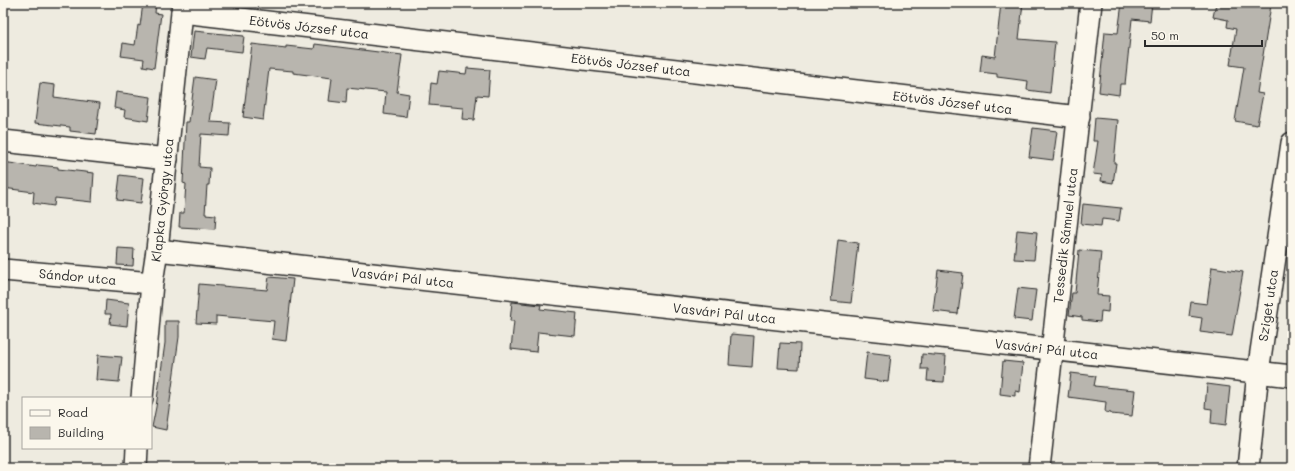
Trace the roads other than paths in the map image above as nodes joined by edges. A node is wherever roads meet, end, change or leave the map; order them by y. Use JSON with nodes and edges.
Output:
{"nodes":[{"id":1,"x":1091,"y":3,"type":"edge"},
{"id":2,"x":183,"y":8,"type":"edge"},
{"id":3,"x":1079,"y":117,"type":"junction"},
{"id":4,"x":3,"y":141,"type":"edge"},
{"id":5,"x":1292,"y":143,"type":"edge"},
{"id":6,"x":167,"y":159,"type":"junction"},
{"id":7,"x":157,"y":250,"type":"junction"},
{"id":8,"x":3,"y":270,"type":"edge"},
{"id":9,"x":152,"y":283,"type":"junction"},
{"id":10,"x":1053,"y":349,"type":"junction"},
{"id":11,"x":1258,"y":372,"type":"junction"},
{"id":12,"x":1292,"y":376,"type":"edge"},
{"id":13,"x":142,"y":397,"type":"edge"},
{"id":14,"x":137,"y":449,"type":"edge"},
{"id":15,"x":136,"y":468,"type":"edge"},
{"id":16,"x":1040,"y":468,"type":"edge"},
{"id":17,"x":1248,"y":468,"type":"edge"}],
"edges":[{"from":1,"to":3,"type":"street","name":"Tessedik Sámuel utca"},
{"from":2,"to":3,"type":"street","name":"Eötvös József utca"},
{"from":2,"to":6,"type":"street","name":"Klapka György utca"},
{"from":3,"to":10,"type":"street","name":"Tessedik Sámuel utca"},
{"from":4,"to":6,"type":"street"},
{"from":5,"to":11,"type":"street","name":"Sziget utca"},
{"from":6,"to":7,"type":"street","name":"Klapka György utca"},
{"from":7,"to":9,"type":"street","name":"Klapka György utca"},
{"from":7,"to":10,"type":"street","name":"Vasvári Pál utca"},
{"from":8,"to":9,"type":"street","name":"Sándor utca"},
{"from":9,"to":13,"type":"street","name":"Klapka György utca"},
{"from":10,"to":11,"type":"street","name":"Vasvári Pál utca"},
{"from":10,"to":16,"type":"street","name":"Tessedik Sámuel utca"},
{"from":11,"to":12,"type":"street","name":"Vasvári Pál utca"},
{"from":11,"to":17,"type":"street","name":"Sziget utca"},
{"from":14,"to":15,"type":"street"}]}
